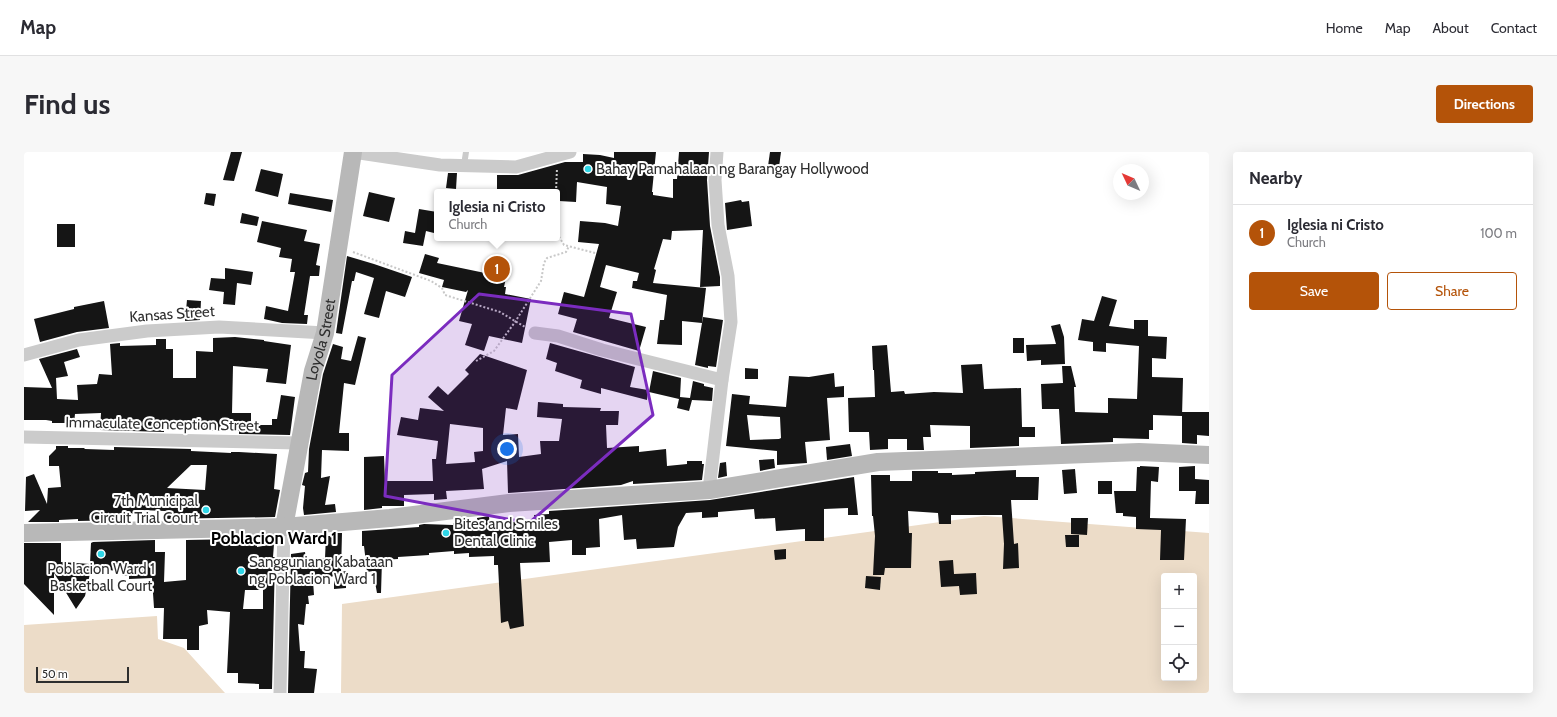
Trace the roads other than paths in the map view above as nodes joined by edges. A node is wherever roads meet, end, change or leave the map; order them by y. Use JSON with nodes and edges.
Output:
{"nodes":[{"id":1,"x":353,"y":152,"type":"edge"},
{"id":2,"x":466,"y":152,"type":"edge"},
{"id":3,"x":717,"y":152,"type":"edge"},
{"id":4,"x":562,"y":154,"type":"edge"},
{"id":5,"x":464,"y":166,"type":"junction"},
{"id":6,"x":325,"y":333,"type":"junction"},
{"id":7,"x":535,"y":333,"type":"road end"},
{"id":8,"x":24,"y":355,"type":"edge"},
{"id":9,"x":722,"y":380,"type":"junction"},
{"id":10,"x":24,"y":437,"type":"edge"},
{"id":11,"x":298,"y":443,"type":"junction"},
{"id":12,"x":1209,"y":456,"type":"edge"},
{"id":13,"x":709,"y":490,"type":"junction"},
{"id":14,"x":284,"y":527,"type":"junction"},
{"id":15,"x":24,"y":533,"type":"edge"},
{"id":16,"x":280,"y":693,"type":"edge"}],
"edges":[{"from":1,"to":5,"type":"street"},
{"from":1,"to":6,"type":"street","name":"Loyola Street"},
{"from":2,"to":5,"type":"lane"},
{"from":3,"to":9,"type":"street"},
{"from":4,"to":5,"type":"street"},
{"from":6,"to":8,"type":"street","name":"Kansas Street"},
{"from":6,"to":11,"type":"street","name":"Loyola Street"},
{"from":7,"to":9,"type":"street"},
{"from":9,"to":13,"type":"street"},
{"from":10,"to":11,"type":"street","name":"Immaculate Conception Street"},
{"from":11,"to":14,"type":"street","name":"Loyola Street"},
{"from":12,"to":13,"type":"street"},
{"from":13,"to":14,"type":"street"},
{"from":14,"to":15,"type":"street"},
{"from":14,"to":16,"type":"street"}]}
